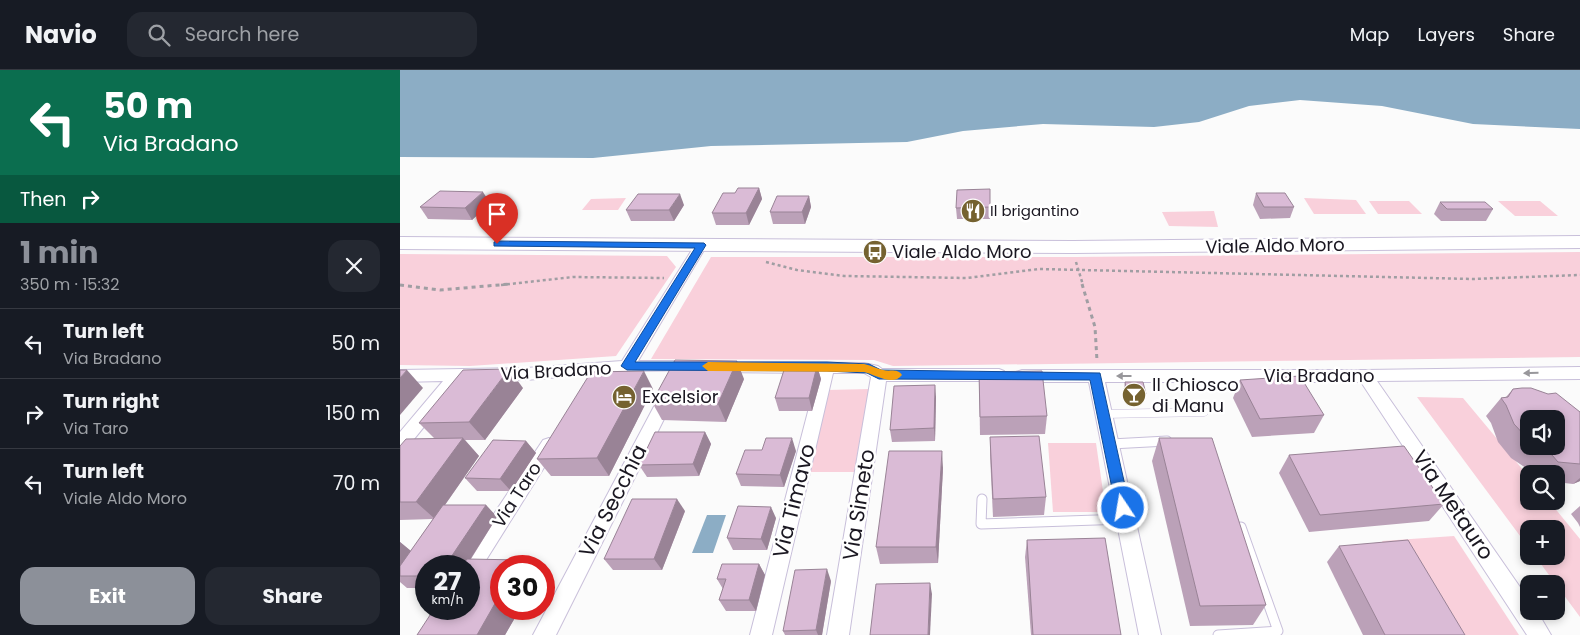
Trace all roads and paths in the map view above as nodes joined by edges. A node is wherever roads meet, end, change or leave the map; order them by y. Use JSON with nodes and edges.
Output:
{"nodes":[{"id":1,"x":1580,"y":242,"type":"edge"},
{"id":2,"x":400,"y":243,"type":"edge"},
{"id":3,"x":701,"y":245,"type":"junction"},
{"id":4,"x":1073,"y":248,"type":"junction"},
{"id":5,"x":758,"y":260,"type":"dead end"},
{"id":6,"x":1076,"y":270,"type":"junction"},
{"id":7,"x":1580,"y":274,"type":"edge"},
{"id":8,"x":668,"y":278,"type":"dead end"},
{"id":9,"x":400,"y":285,"type":"edge"},
{"id":10,"x":627,"y":366,"type":"junction"},
{"id":11,"x":683,"y":366,"type":"junction"},
{"id":12,"x":827,"y":367,"type":"junction"},
{"id":13,"x":1580,"y":372,"type":"edge"},
{"id":14,"x":879,"y":374,"type":"junction"},
{"id":15,"x":457,"y":375,"type":"junction"},
{"id":16,"x":400,"y":376,"type":"edge"},
{"id":17,"x":1096,"y":376,"type":"junction"},
{"id":18,"x":1365,"y":376,"type":"junction"},
{"id":19,"x":1204,"y":412,"type":"dead end"},
{"id":20,"x":1104,"y":414,"type":"junction"},
{"id":21,"x":557,"y":433,"type":"edge"},
{"id":22,"x":1181,"y":440,"type":"edge"},
{"id":23,"x":400,"y":444,"type":"edge"},
{"id":24,"x":1110,"y":444,"type":"junction"},
{"id":25,"x":982,"y":499,"type":"dead end"},
{"id":26,"x":1125,"y":519,"type":"junction"},
{"id":27,"x":1239,"y":521,"type":"edge"},
{"id":28,"x":479,"y":555,"type":"edge"},
{"id":29,"x":544,"y":635,"type":"edge"},
{"id":30,"x":761,"y":635,"type":"edge"},
{"id":31,"x":838,"y":635,"type":"edge"},
{"id":32,"x":1150,"y":635,"type":"edge"},
{"id":33,"x":1218,"y":635,"type":"edge"},
{"id":34,"x":1540,"y":635,"type":"edge"}],
"edges":[{"from":1,"to":4,"type":"street","name":"Viale Aldo Moro"},
{"from":2,"to":3,"type":"street","name":"Viale Aldo Moro"},
{"from":3,"to":4,"type":"street","name":"Viale Aldo Moro"},
{"from":3,"to":10,"type":"street"},
{"from":4,"to":6,"type":"path"},
{"from":5,"to":6,"type":"path"},
{"from":6,"to":7,"type":"path"},
{"from":6,"to":17,"type":"path"},
{"from":8,"to":9,"type":"path"},
{"from":10,"to":11,"type":"street","name":"Via Bradano"},
{"from":10,"to":15,"type":"street","name":"Via Bradano"},
{"from":11,"to":12,"type":"street","name":"Via Bradano"},
{"from":11,"to":29,"type":"street","name":"Via Secchia"},
{"from":12,"to":14,"type":"street","name":"Via Bradano"},
{"from":12,"to":30,"type":"street","name":"Via Timavo"},
{"from":13,"to":18,"type":"street","name":"Via Bradano","one_way":true},
{"from":14,"to":17,"type":"street","name":"Via Bradano"},
{"from":14,"to":31,"type":"street","name":"Via Simeto"},
{"from":15,"to":16,"type":"street","name":"Via Bradano"},
{"from":15,"to":23,"type":"street"},
{"from":18,"to":17,"type":"street","name":"Via Bradano","one_way":true},
{"from":17,"to":20,"type":"street"},
{"from":18,"to":34,"type":"street","name":"Via Metauro"},
{"from":19,"to":20,"type":"lane"},
{"from":20,"to":24,"type":"street"},
{"from":21,"to":28,"type":"street","name":"Via Taro"},
{"from":22,"to":24,"type":"lane"},
{"from":24,"to":26,"type":"street"},
{"from":25,"to":26,"type":"lane"},
{"from":26,"to":32,"type":"street"},
{"from":27,"to":33,"type":"lane"}]}
